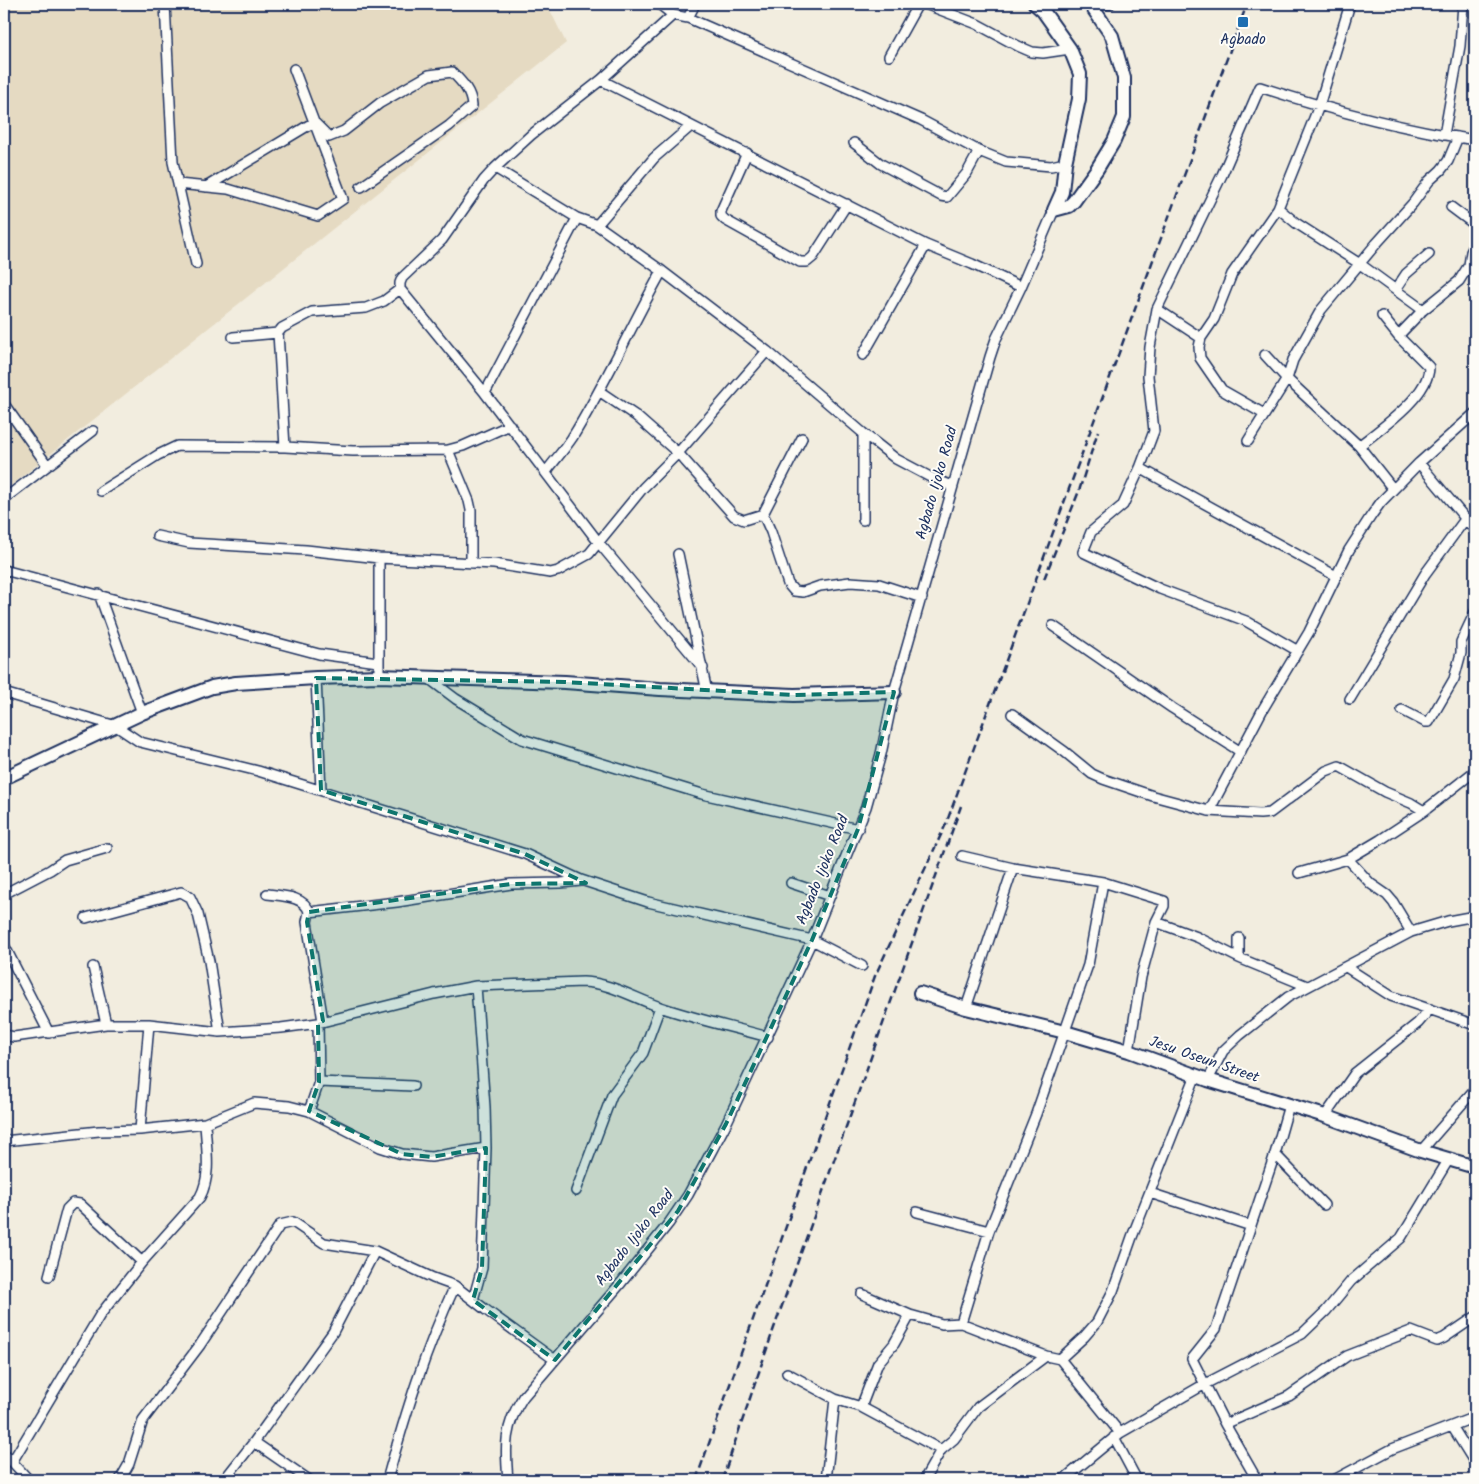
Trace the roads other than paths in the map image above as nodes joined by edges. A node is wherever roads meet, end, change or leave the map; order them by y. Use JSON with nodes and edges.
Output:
{"nodes":[{"id":1,"x":164,"y":4,"type":"edge"},
{"id":2,"x":659,"y":4,"type":"edge"},
{"id":3,"x":695,"y":4,"type":"edge"},
{"id":4,"x":918,"y":4,"type":"edge"},
{"id":5,"x":925,"y":4,"type":"edge"},
{"id":6,"x":1035,"y":4,"type":"edge"},
{"id":7,"x":1090,"y":4,"type":"edge"},
{"id":8,"x":1105,"y":4,"type":"edge"},
{"id":9,"x":1110,"y":4,"type":"edge"},
{"id":10,"x":1350,"y":4,"type":"edge"},
{"id":11,"x":1463,"y":4,"type":"edge"},
{"id":12,"x":674,"y":15,"type":"junction"},
{"id":13,"x":688,"y":18,"type":"junction"},
{"id":14,"x":1070,"y":50,"type":"junction"},
{"id":15,"x":889,"y":56,"type":"dead end"},
{"id":16,"x":294,"y":69,"type":"dead end"},
{"id":17,"x":601,"y":80,"type":"junction"},
{"id":18,"x":1319,"y":106,"type":"junction"},
{"id":19,"x":314,"y":122,"type":"junction"},
{"id":20,"x":690,"y":126,"type":"junction"},
{"id":21,"x":1444,"y":135,"type":"junction"},
{"id":22,"x":1458,"y":137,"type":"junction"},
{"id":23,"x":1475,"y":140,"type":"edge"},
{"id":24,"x":854,"y":143,"type":"dead end"},
{"id":25,"x":980,"y":151,"type":"junction"},
{"id":26,"x":747,"y":153,"type":"junction"},
{"id":27,"x":1065,"y":163,"type":"junction"},
{"id":28,"x":495,"y":168,"type":"junction"},
{"id":29,"x":178,"y":184,"type":"junction"},
{"id":30,"x":206,"y":187,"type":"junction"},
{"id":31,"x":361,"y":187,"type":"dead end"},
{"id":32,"x":847,"y":204,"type":"junction"},
{"id":33,"x":1451,"y":207,"type":"dead end"},
{"id":34,"x":1278,"y":208,"type":"junction"},
{"id":35,"x":1054,"y":210,"type":"junction"},
{"id":36,"x":576,"y":218,"type":"junction"},
{"id":37,"x":597,"y":225,"type":"junction"},
{"id":38,"x":1475,"y":225,"type":"edge"},
{"id":39,"x":1475,"y":244,"type":"edge"},
{"id":40,"x":926,"y":246,"type":"junction"},
{"id":41,"x":1429,"y":254,"type":"dead end"},
{"id":42,"x":196,"y":264,"type":"dead end"},
{"id":43,"x":1360,"y":264,"type":"junction"},
{"id":44,"x":662,"y":271,"type":"junction"},
{"id":45,"x":1021,"y":287,"type":"junction"},
{"id":46,"x":400,"y":289,"type":"junction"},
{"id":47,"x":1396,"y":289,"type":"junction"},
{"id":48,"x":1157,"y":309,"type":"junction"},
{"id":49,"x":1423,"y":310,"type":"junction"},
{"id":50,"x":1382,"y":316,"type":"dead end"},
{"id":51,"x":278,"y":333,"type":"junction"},
{"id":52,"x":1398,"y":336,"type":"junction"},
{"id":53,"x":233,"y":337,"type":"dead end"},
{"id":54,"x":1200,"y":338,"type":"junction"},
{"id":55,"x":767,"y":351,"type":"junction"},
{"id":56,"x":863,"y":355,"type":"dead end"},
{"id":57,"x":1264,"y":355,"type":"dead end"},
{"id":58,"x":1286,"y":379,"type":"junction"},
{"id":59,"x":599,"y":391,"type":"junction"},
{"id":60,"x":485,"y":393,"type":"junction"},
{"id":61,"x":4,"y":404,"type":"edge"},
{"id":62,"x":1475,"y":413,"type":"edge"},
{"id":63,"x":1264,"y":414,"type":"junction"},
{"id":64,"x":510,"y":425,"type":"junction"},
{"id":65,"x":93,"y":431,"type":"dead end"},
{"id":66,"x":862,"y":433,"type":"junction"},
{"id":67,"x":802,"y":438,"type":"dead end"},
{"id":68,"x":1248,"y":441,"type":"dead end"},
{"id":69,"x":1359,"y":446,"type":"junction"},
{"id":70,"x":285,"y":447,"type":"junction"},
{"id":71,"x":448,"y":450,"type":"junction"},
{"id":72,"x":678,"y":453,"type":"junction"},
{"id":73,"x":1419,"y":463,"type":"junction"},
{"id":74,"x":47,"y":466,"type":"junction"},
{"id":75,"x":1140,"y":468,"type":"junction"},
{"id":76,"x":546,"y":472,"type":"junction"},
{"id":77,"x":952,"y":486,"type":"junction"},
{"id":78,"x":1394,"y":490,"type":"junction"},
{"id":79,"x":101,"y":491,"type":"dead end"},
{"id":80,"x":4,"y":499,"type":"edge"},
{"id":81,"x":763,"y":514,"type":"junction"},
{"id":82,"x":1466,"y":518,"type":"junction"},
{"id":83,"x":863,"y":520,"type":"dead end"},
{"id":84,"x":1475,"y":530,"type":"edge"},
{"id":85,"x":156,"y":536,"type":"dead end"},
{"id":86,"x":599,"y":543,"type":"junction"},
{"id":87,"x":678,"y":554,"type":"dead end"},
{"id":88,"x":379,"y":558,"type":"junction"},
{"id":89,"x":471,"y":562,"type":"junction"},
{"id":90,"x":4,"y":570,"type":"edge"},
{"id":91,"x":1336,"y":576,"type":"junction"},
{"id":92,"x":99,"y":594,"type":"junction"},
{"id":93,"x":922,"y":598,"type":"junction"},
{"id":94,"x":1475,"y":612,"type":"edge"},
{"id":95,"x":1052,"y":626,"type":"dead end"},
{"id":96,"x":1298,"y":651,"type":"junction"},
{"id":97,"x":378,"y":662,"type":"junction"},
{"id":98,"x":703,"y":668,"type":"junction"},
{"id":99,"x":379,"y":676,"type":"junction"},
{"id":100,"x":426,"y":677,"type":"junction"},
{"id":101,"x":316,"y":678,"type":"junction"},
{"id":102,"x":707,"y":692,"type":"junction"},
{"id":103,"x":894,"y":692,"type":"junction"},
{"id":104,"x":4,"y":693,"type":"edge"},
{"id":105,"x":1350,"y":699,"type":"dead end"},
{"id":106,"x":1402,"y":710,"type":"dead end"},
{"id":107,"x":142,"y":713,"type":"junction"},
{"id":108,"x":1012,"y":714,"type":"dead end"},
{"id":109,"x":116,"y":726,"type":"junction"},
{"id":110,"x":1241,"y":752,"type":"junction"},
{"id":111,"x":1475,"y":770,"type":"edge"},
{"id":112,"x":4,"y":778,"type":"edge"},
{"id":113,"x":321,"y":790,"type":"junction"},
{"id":114,"x":1209,"y":811,"type":"junction"},
{"id":115,"x":1424,"y":811,"type":"junction"},
{"id":116,"x":858,"y":829,"type":"junction"},
{"id":117,"x":107,"y":848,"type":"dead end"},
{"id":118,"x":962,"y":856,"type":"dead end"},
{"id":119,"x":1348,"y":859,"type":"junction"},
{"id":120,"x":1012,"y":868,"type":"junction"},
{"id":121,"x":1299,"y":873,"type":"dead end"},
{"id":122,"x":581,"y":880,"type":"junction"},
{"id":123,"x":1103,"y":882,"type":"junction"},
{"id":124,"x":790,"y":883,"type":"dead end"},
{"id":125,"x":4,"y":894,"type":"edge"},
{"id":126,"x":267,"y":894,"type":"dead end"},
{"id":127,"x":830,"y":896,"type":"junction"},
{"id":128,"x":309,"y":912,"type":"junction"},
{"id":129,"x":1475,"y":916,"type":"edge"},
{"id":130,"x":86,"y":918,"type":"dead end"},
{"id":131,"x":1156,"y":922,"type":"junction"},
{"id":132,"x":1411,"y":932,"type":"junction"},
{"id":133,"x":1239,"y":938,"type":"dead end"},
{"id":134,"x":812,"y":940,"type":"junction"},
{"id":135,"x":4,"y":945,"type":"edge"},
{"id":136,"x":1239,"y":958,"type":"junction"},
{"id":137,"x":862,"y":966,"type":"dead end"},
{"id":138,"x":93,"y":967,"type":"dead end"},
{"id":139,"x":1346,"y":967,"type":"junction"},
{"id":140,"x":476,"y":986,"type":"junction"},
{"id":141,"x":1307,"y":986,"type":"junction"},
{"id":142,"x":920,"y":993,"type":"dead end"},
{"id":143,"x":660,"y":1007,"type":"junction"},
{"id":144,"x":966,"y":1008,"type":"junction"},
{"id":145,"x":1430,"y":1009,"type":"junction"},
{"id":146,"x":321,"y":1022,"type":"junction"},
{"id":147,"x":106,"y":1024,"type":"junction"},
{"id":148,"x":149,"y":1024,"type":"junction"},
{"id":149,"x":1475,"y":1024,"type":"edge"},
{"id":150,"x":220,"y":1032,"type":"junction"},
{"id":151,"x":1065,"y":1032,"type":"junction"},
{"id":152,"x":50,"y":1033,"type":"junction"},
{"id":153,"x":4,"y":1035,"type":"edge"},
{"id":154,"x":768,"y":1037,"type":"junction"},
{"id":155,"x":1129,"y":1051,"type":"junction"},
{"id":156,"x":1196,"y":1075,"type":"junction"},
{"id":157,"x":1208,"y":1080,"type":"junction"},
{"id":158,"x":319,"y":1082,"type":"junction"},
{"id":159,"x":413,"y":1086,"type":"dead end"},
{"id":160,"x":1475,"y":1089,"type":"edge"},
{"id":161,"x":1289,"y":1105,"type":"junction"},
{"id":162,"x":308,"y":1111,"type":"junction"},
{"id":163,"x":1325,"y":1116,"type":"junction"},
{"id":164,"x":205,"y":1123,"type":"junction"},
{"id":165,"x":140,"y":1130,"type":"junction"},
{"id":166,"x":4,"y":1141,"type":"edge"},
{"id":167,"x":486,"y":1148,"type":"junction"},
{"id":168,"x":1421,"y":1151,"type":"junction"},
{"id":169,"x":1276,"y":1154,"type":"junction"},
{"id":170,"x":1449,"y":1160,"type":"junction"},
{"id":171,"x":1475,"y":1167,"type":"edge"},
{"id":172,"x":576,"y":1191,"type":"dead end"},
{"id":173,"x":1150,"y":1192,"type":"junction"},
{"id":174,"x":1324,"y":1205,"type":"dead end"},
{"id":175,"x":917,"y":1212,"type":"dead end"},
{"id":176,"x":1251,"y":1226,"type":"junction"},
{"id":177,"x":989,"y":1231,"type":"junction"},
{"id":178,"x":374,"y":1251,"type":"junction"},
{"id":179,"x":142,"y":1262,"type":"junction"},
{"id":180,"x":49,"y":1276,"type":"dead end"},
{"id":181,"x":456,"y":1286,"type":"junction"},
{"id":182,"x":862,"y":1294,"type":"dead end"},
{"id":183,"x":473,"y":1300,"type":"junction"},
{"id":184,"x":910,"y":1315,"type":"junction"},
{"id":185,"x":1475,"y":1317,"type":"edge"},
{"id":186,"x":961,"y":1323,"type":"junction"},
{"id":187,"x":1046,"y":1356,"type":"junction"},
{"id":188,"x":1060,"y":1359,"type":"junction"},
{"id":189,"x":555,"y":1360,"type":"junction"},
{"id":190,"x":787,"y":1373,"type":"dead end"},
{"id":191,"x":1205,"y":1384,"type":"junction"},
{"id":192,"x":835,"y":1399,"type":"junction"},
{"id":193,"x":861,"y":1407,"type":"junction"},
{"id":194,"x":1475,"y":1417,"type":"edge"},
{"id":195,"x":1225,"y":1424,"type":"junction"},
{"id":196,"x":1452,"y":1426,"type":"junction"},
{"id":197,"x":1117,"y":1435,"type":"junction"},
{"id":198,"x":254,"y":1442,"type":"junction"},
{"id":199,"x":941,"y":1450,"type":"junction"},
{"id":200,"x":4,"y":1453,"type":"edge"},
{"id":201,"x":12,"y":1462,"type":"junction"},
{"id":202,"x":1475,"y":1463,"type":"edge"},
{"id":203,"x":29,"y":1480,"type":"edge"},
{"id":204,"x":120,"y":1480,"type":"edge"},
{"id":205,"x":224,"y":1480,"type":"edge"},
{"id":206,"x":309,"y":1480,"type":"edge"},
{"id":207,"x":387,"y":1480,"type":"edge"},
{"id":208,"x":508,"y":1480,"type":"edge"},
{"id":209,"x":826,"y":1480,"type":"edge"},
{"id":210,"x":924,"y":1480,"type":"edge"},
{"id":211,"x":1063,"y":1480,"type":"edge"},
{"id":212,"x":1138,"y":1480,"type":"edge"},
{"id":213,"x":1257,"y":1480,"type":"edge"},
{"id":214,"x":1334,"y":1480,"type":"edge"}],
"edges":[{"from":1,"to":29,"type":"street"},
{"from":2,"to":12,"type":"street"},
{"from":3,"to":13,"type":"street"},
{"from":4,"to":15,"type":"street"},
{"from":5,"to":14,"type":"street"},
{"from":6,"to":14,"type":"main road","name":"Agbado Ijoko Road"},
{"from":7,"to":35,"type":"main road"},
{"from":8,"to":9,"type":"street"},
{"from":10,"to":18,"type":"street"},
{"from":11,"to":21,"type":"street"},
{"from":12,"to":13,"type":"street"},
{"from":12,"to":17,"type":"street"},
{"from":13,"to":25,"type":"street"},
{"from":14,"to":27,"type":"main road","name":"Agbado Ijoko Road"},
{"from":16,"to":19,"type":"street"},
{"from":17,"to":20,"type":"street"},
{"from":17,"to":28,"type":"street"},
{"from":18,"to":21,"type":"street"},
{"from":18,"to":34,"type":"street"},
{"from":18,"to":48,"type":"street"},
{"from":19,"to":30,"type":"street"},
{"from":19,"to":30,"type":"street"},
{"from":19,"to":31,"type":"street"},
{"from":20,"to":26,"type":"street"},
{"from":20,"to":37,"type":"street"},
{"from":21,"to":22,"type":"street"},
{"from":22,"to":23,"type":"street"},
{"from":22,"to":43,"type":"street"},
{"from":24,"to":25,"type":"street"},
{"from":25,"to":27,"type":"street"},
{"from":26,"to":32,"type":"street"},
{"from":26,"to":32,"type":"street"},
{"from":27,"to":35,"type":"main road","name":"Agbado Ijoko Road"},
{"from":28,"to":36,"type":"street"},
{"from":28,"to":46,"type":"street"},
{"from":29,"to":30,"type":"street"},
{"from":29,"to":42,"type":"street"},
{"from":32,"to":40,"type":"street"},
{"from":33,"to":38,"type":"street"},
{"from":34,"to":43,"type":"street"},
{"from":34,"to":54,"type":"street"},
{"from":35,"to":45,"type":"street","name":"Agbado Ijoko Road"},
{"from":36,"to":37,"type":"street"},
{"from":36,"to":60,"type":"street"},
{"from":37,"to":44,"type":"street"},
{"from":39,"to":49,"type":"street"},
{"from":40,"to":45,"type":"street"},
{"from":40,"to":56,"type":"street"},
{"from":41,"to":47,"type":"street"},
{"from":43,"to":47,"type":"street"},
{"from":43,"to":58,"type":"street"},
{"from":44,"to":55,"type":"street"},
{"from":44,"to":59,"type":"street"},
{"from":45,"to":77,"type":"street","name":"Agbado Ijoko Road"},
{"from":46,"to":51,"type":"street"},
{"from":46,"to":60,"type":"street"},
{"from":47,"to":49,"type":"street"},
{"from":48,"to":54,"type":"street"},
{"from":48,"to":75,"type":"street"},
{"from":49,"to":52,"type":"street"},
{"from":50,"to":52,"type":"street"},
{"from":51,"to":53,"type":"street"},
{"from":51,"to":70,"type":"street"},
{"from":52,"to":69,"type":"street"},
{"from":54,"to":63,"type":"street"},
{"from":55,"to":66,"type":"street"},
{"from":55,"to":72,"type":"street"},
{"from":57,"to":58,"type":"street"},
{"from":58,"to":63,"type":"street"},
{"from":58,"to":69,"type":"street"},
{"from":59,"to":72,"type":"street"},
{"from":59,"to":76,"type":"street"},
{"from":60,"to":64,"type":"street"},
{"from":61,"to":74,"type":"street"},
{"from":62,"to":73,"type":"street"},
{"from":63,"to":68,"type":"street"},
{"from":64,"to":71,"type":"street"},
{"from":64,"to":76,"type":"street"},
{"from":65,"to":74,"type":"street"},
{"from":66,"to":77,"type":"street"},
{"from":66,"to":83,"type":"street"},
{"from":67,"to":81,"type":"street"},
{"from":69,"to":78,"type":"street"},
{"from":70,"to":71,"type":"street"},
{"from":70,"to":79,"type":"street"},
{"from":71,"to":89,"type":"street"},
{"from":72,"to":81,"type":"street"},
{"from":72,"to":86,"type":"street"},
{"from":73,"to":78,"type":"street"},
{"from":73,"to":82,"type":"street"},
{"from":74,"to":80,"type":"street"},
{"from":75,"to":91,"type":"street"},
{"from":75,"to":96,"type":"street"},
{"from":76,"to":86,"type":"street"},
{"from":77,"to":93,"type":"street","name":"Agbado Ijoko Road"},
{"from":78,"to":91,"type":"street"},
{"from":81,"to":93,"type":"street"},
{"from":82,"to":84,"type":"street"},
{"from":82,"to":105,"type":"street"},
{"from":85,"to":88,"type":"street"},
{"from":86,"to":89,"type":"street"},
{"from":86,"to":98,"type":"street"},
{"from":87,"to":98,"type":"street"},
{"from":88,"to":89,"type":"street"},
{"from":88,"to":97,"type":"street"},
{"from":90,"to":92,"type":"street"},
{"from":91,"to":96,"type":"street"},
{"from":92,"to":97,"type":"street"},
{"from":92,"to":107,"type":"street"},
{"from":93,"to":103,"type":"street","name":"Agbado Ijoko Road"},
{"from":94,"to":106,"type":"street"},
{"from":95,"to":110,"type":"street"},
{"from":96,"to":110,"type":"street"},
{"from":97,"to":99,"type":"street"},
{"from":98,"to":102,"type":"street"},
{"from":99,"to":100,"type":"main road"},
{"from":99,"to":101,"type":"main road"},
{"from":100,"to":102,"type":"main road"},
{"from":100,"to":116,"type":"street"},
{"from":101,"to":107,"type":"main road"},
{"from":101,"to":113,"type":"street"},
{"from":102,"to":103,"type":"main road"},
{"from":103,"to":116,"type":"street","name":"Agbado Ijoko Road"},
{"from":104,"to":109,"type":"street"},
{"from":107,"to":109,"type":"main road"},
{"from":108,"to":114,"type":"street"},
{"from":109,"to":112,"type":"main road"},
{"from":109,"to":113,"type":"street"},
{"from":110,"to":114,"type":"street"},
{"from":111,"to":115,"type":"street"},
{"from":113,"to":122,"type":"street"},
{"from":114,"to":115,"type":"street"},
{"from":115,"to":119,"type":"street"},
{"from":116,"to":127,"type":"street","name":"Agbado Ijoko Road"},
{"from":117,"to":125,"type":"street"},
{"from":118,"to":120,"type":"street"},
{"from":119,"to":121,"type":"street"},
{"from":119,"to":132,"type":"street"},
{"from":120,"to":123,"type":"street"},
{"from":120,"to":144,"type":"street"},
{"from":122,"to":128,"type":"street"},
{"from":122,"to":134,"type":"street"},
{"from":123,"to":131,"type":"street"},
{"from":123,"to":151,"type":"street"},
{"from":124,"to":127,"type":"street"},
{"from":126,"to":128,"type":"street"},
{"from":127,"to":134,"type":"street","name":"Agbado Ijoko Road"},
{"from":128,"to":146,"type":"street"},
{"from":129,"to":132,"type":"street"},
{"from":130,"to":150,"type":"street"},
{"from":131,"to":136,"type":"street"},
{"from":131,"to":155,"type":"street"},
{"from":132,"to":139,"type":"street"},
{"from":133,"to":136,"type":"street"},
{"from":134,"to":137,"type":"street"},
{"from":134,"to":154,"type":"street","name":"Agbado Ijoko Road"},
{"from":135,"to":152,"type":"street"},
{"from":136,"to":141,"type":"street"},
{"from":138,"to":147,"type":"street"},
{"from":139,"to":141,"type":"street"},
{"from":139,"to":145,"type":"street"},
{"from":140,"to":143,"type":"street"},
{"from":140,"to":146,"type":"street"},
{"from":140,"to":167,"type":"street"},
{"from":141,"to":157,"type":"street"},
{"from":142,"to":144,"type":"main road","name":"Jesu Oseun Street"},
{"from":143,"to":154,"type":"street"},
{"from":143,"to":172,"type":"street"},
{"from":144,"to":151,"type":"main road","name":"Jesu Oseun Street"},
{"from":145,"to":149,"type":"street"},
{"from":145,"to":163,"type":"street"},
{"from":146,"to":150,"type":"street"},
{"from":146,"to":158,"type":"street"},
{"from":147,"to":148,"type":"street"},
{"from":147,"to":152,"type":"street"},
{"from":148,"to":150,"type":"street"},
{"from":148,"to":165,"type":"street"},
{"from":151,"to":155,"type":"main road","name":"Jesu Oseun Street"},
{"from":151,"to":177,"type":"street"},
{"from":152,"to":153,"type":"street"},
{"from":154,"to":189,"type":"street","name":"Agbado Ijoko Road"},
{"from":155,"to":156,"type":"main road","name":"Jesu Oseun Street"},
{"from":156,"to":157,"type":"main road","name":"Jesu Oseun Street"},
{"from":156,"to":173,"type":"street"},
{"from":157,"to":161,"type":"main road","name":"Jesu Oseun Street"},
{"from":158,"to":159,"type":"street"},
{"from":158,"to":162,"type":"street"},
{"from":160,"to":168,"type":"street"},
{"from":161,"to":163,"type":"main road","name":"Jesu Oseun Street"},
{"from":161,"to":169,"type":"street"},
{"from":162,"to":164,"type":"street"},
{"from":162,"to":167,"type":"street"},
{"from":163,"to":168,"type":"main road","name":"Jesu Oseun Street"},
{"from":164,"to":165,"type":"street"},
{"from":164,"to":179,"type":"street"},
{"from":165,"to":166,"type":"street"},
{"from":167,"to":183,"type":"street"},
{"from":168,"to":170,"type":"main road","name":"Jesu Oseun Street"},
{"from":169,"to":174,"type":"street"},
{"from":169,"to":176,"type":"street"},
{"from":170,"to":171,"type":"main road","name":"Jesu Oseun Street"},
{"from":170,"to":191,"type":"street"},
{"from":173,"to":176,"type":"street"},
{"from":173,"to":188,"type":"street"},
{"from":175,"to":177,"type":"street"},
{"from":176,"to":191,"type":"street"},
{"from":177,"to":186,"type":"street"},
{"from":178,"to":181,"type":"street"},
{"from":178,"to":198,"type":"street"},
{"from":178,"to":204,"type":"street"},
{"from":179,"to":180,"type":"street"},
{"from":179,"to":201,"type":"street"},
{"from":181,"to":183,"type":"street"},
{"from":181,"to":207,"type":"street"},
{"from":182,"to":184,"type":"street"},
{"from":183,"to":189,"type":"street"},
{"from":184,"to":186,"type":"street"},
{"from":184,"to":193,"type":"street"},
{"from":185,"to":195,"type":"street"},
{"from":186,"to":187,"type":"street"},
{"from":187,"to":188,"type":"street"},
{"from":187,"to":199,"type":"street"},
{"from":188,"to":197,"type":"street"},
{"from":189,"to":208,"type":"street","name":"Agbado Ijoko Road"},
{"from":190,"to":192,"type":"street"},
{"from":191,"to":195,"type":"street"},
{"from":191,"to":197,"type":"street"},
{"from":192,"to":193,"type":"street"},
{"from":192,"to":209,"type":"street"},
{"from":193,"to":199,"type":"street"},
{"from":194,"to":196,"type":"street"},
{"from":195,"to":213,"type":"street"},
{"from":196,"to":202,"type":"street"},
{"from":196,"to":214,"type":"street"},
{"from":197,"to":211,"type":"street"},
{"from":197,"to":212,"type":"street"},
{"from":198,"to":205,"type":"street"},
{"from":198,"to":206,"type":"street"},
{"from":199,"to":210,"type":"street"},
{"from":200,"to":201,"type":"street"},
{"from":201,"to":203,"type":"street"}]}
